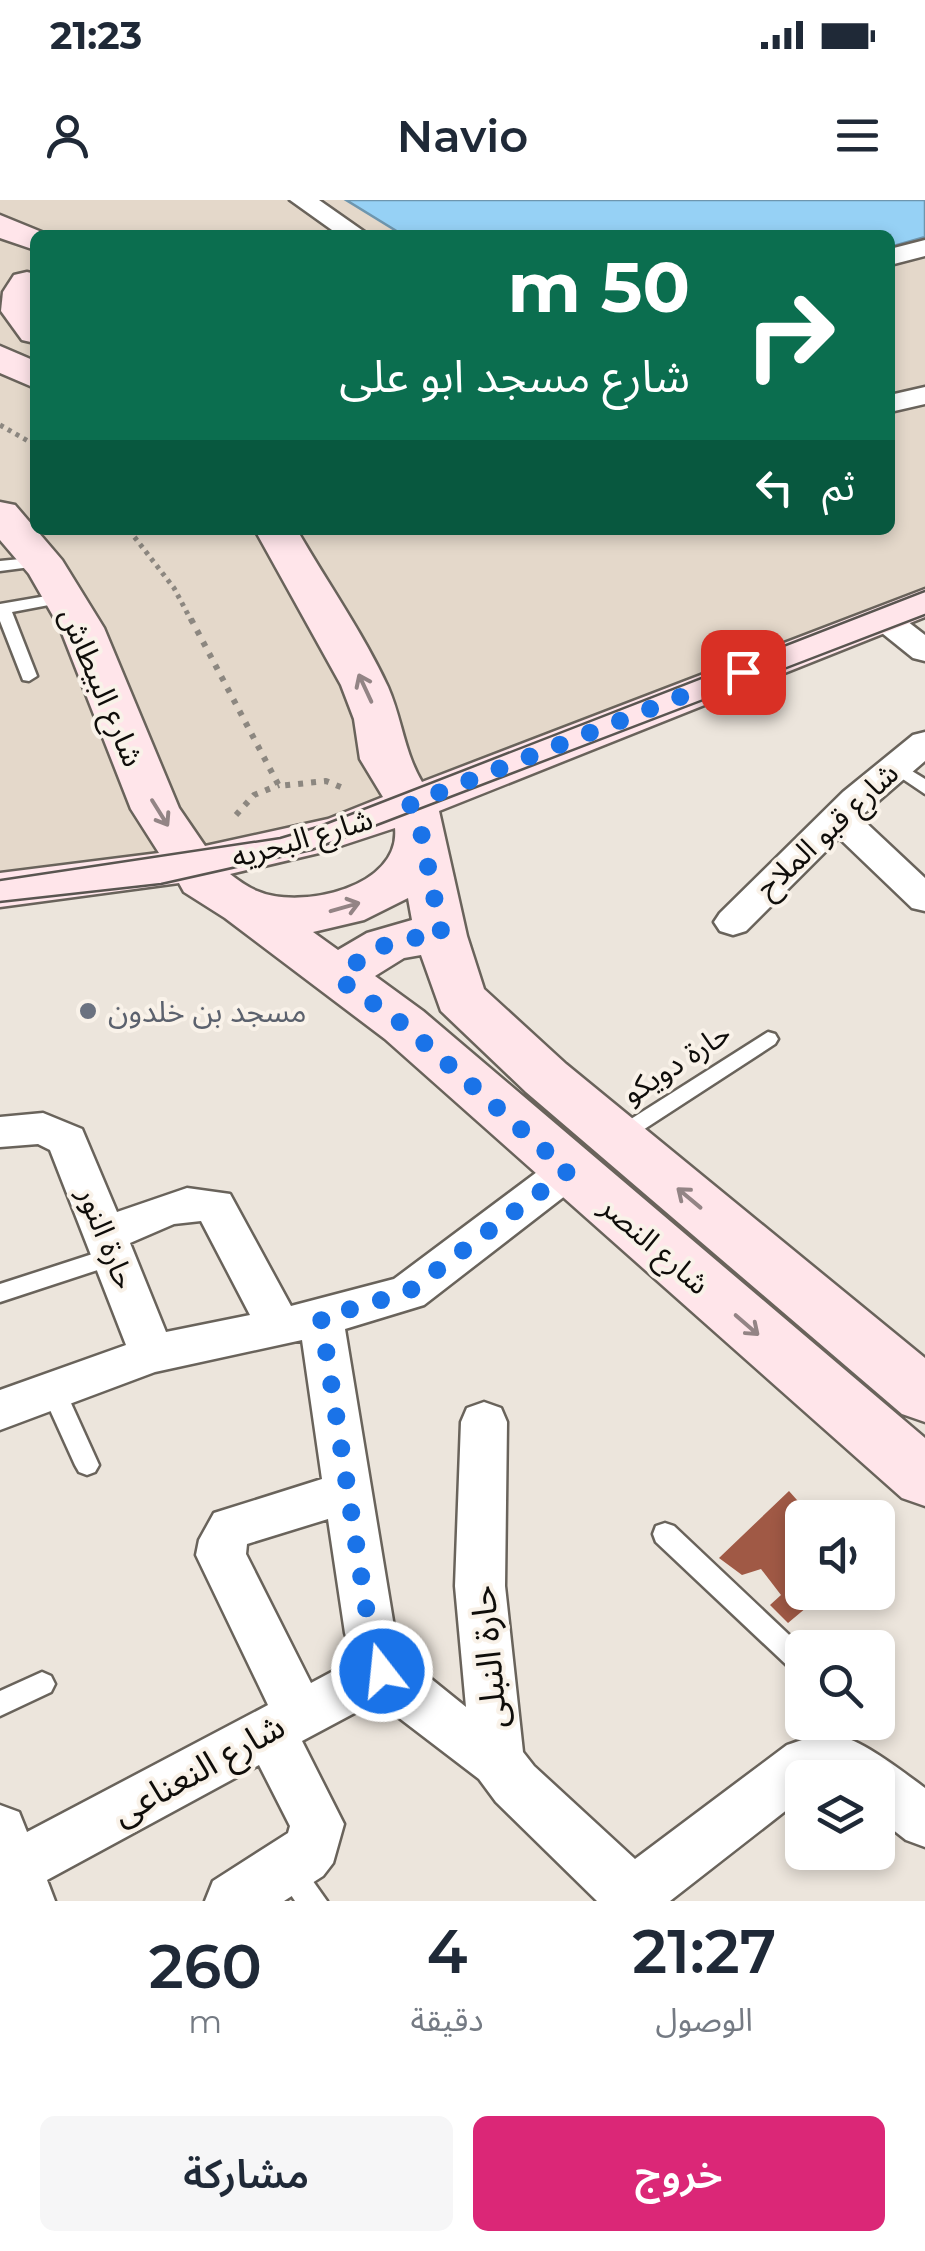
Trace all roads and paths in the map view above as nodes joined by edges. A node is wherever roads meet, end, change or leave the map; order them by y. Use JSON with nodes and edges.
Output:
{"nodes":[{"id":1,"x":302,"y":200,"type":"edge"},
{"id":2,"x":0,"y":225,"type":"edge"},
{"id":3,"x":348,"y":230,"type":"edge"},
{"id":4,"x":30,"y":238,"type":"edge"},
{"id":5,"x":925,"y":248,"type":"edge"},
{"id":6,"x":895,"y":256,"type":"edge"},
{"id":7,"x":21,"y":285,"type":"edge"},
{"id":8,"x":30,"y":325,"type":"edge"},
{"id":9,"x":0,"y":357,"type":"edge"},
{"id":10,"x":30,"y":374,"type":"edge"},
{"id":11,"x":925,"y":376,"type":"edge"},
{"id":12,"x":895,"y":385,"type":"edge"},
{"id":13,"x":925,"y":394,"type":"edge"},
{"id":14,"x":895,"y":403,"type":"edge"},
{"id":15,"x":0,"y":425,"type":"edge"},
{"id":16,"x":30,"y":442,"type":"edge"},
{"id":17,"x":0,"y":514,"type":"edge"},
{"id":18,"x":133,"y":535,"type":"edge"},
{"id":19,"x":279,"y":535,"type":"edge"},
{"id":20,"x":35,"y":576,"type":"edge"},
{"id":21,"x":925,"y":602,"type":"edge"},
{"id":22,"x":1,"y":608,"type":"edge"},
{"id":23,"x":883,"y":618,"type":"junction"},
{"id":24,"x":925,"y":650,"type":"edge"},
{"id":25,"x":28,"y":676,"type":"dead end"},
{"id":26,"x":925,"y":742,"type":"edge"},
{"id":27,"x":894,"y":765,"type":"junction"},
{"id":28,"x":925,"y":788,"type":"edge"},
{"id":29,"x":408,"y":806,"type":"junction"},
{"id":30,"x":839,"y":817,"type":"junction"},
{"id":31,"x":194,"y":868,"type":"junction"},
{"id":32,"x":0,"y":890,"type":"edge"},
{"id":33,"x":925,"y":899,"type":"edge"},
{"id":34,"x":242,"y":905,"type":"junction"},
{"id":35,"x":733,"y":922,"type":"dead end"},
{"id":36,"x":442,"y":936,"type":"junction"},
{"id":37,"x":340,"y":980,"type":"junction"},
{"id":38,"x":768,"y":1039,"type":"dead end"},
{"id":39,"x":0,"y":1132,"type":"edge"},
{"id":40,"x":617,"y":1137,"type":"junction"},
{"id":41,"x":568,"y":1171,"type":"junction"},
{"id":42,"x":110,"y":1246,"type":"junction"},
{"id":43,"x":0,"y":1293,"type":"edge"},
{"id":44,"x":300,"y":1322,"type":"junction"},
{"id":45,"x":152,"y":1354,"type":"junction"},
{"id":46,"x":53,"y":1390,"type":"junction"},
{"id":47,"x":925,"y":1395,"type":"edge"},
{"id":48,"x":0,"y":1410,"type":"edge"},
{"id":49,"x":484,"y":1422,"type":"dead end"},
{"id":50,"x":87,"y":1464,"type":"dead end"},
{"id":51,"x":925,"y":1478,"type":"edge"},
{"id":52,"x":349,"y":1492,"type":"junction"},
{"id":53,"x":665,"y":1534,"type":"dead end"},
{"id":54,"x":785,"y":1647,"type":"edge"},
{"id":55,"x":382,"y":1671,"type":"junction"},
{"id":56,"x":42,"y":1684,"type":"dead end"},
{"id":57,"x":0,"y":1704,"type":"edge"},
{"id":58,"x":284,"y":1722,"type":"junction"},
{"id":59,"x":828,"y":1740,"type":"edge"},
{"id":60,"x":808,"y":1760,"type":"edge"},
{"id":61,"x":498,"y":1761,"type":"junction"},
{"id":62,"x":785,"y":1778,"type":"edge"},
{"id":63,"x":13,"y":1867,"type":"edge"},
{"id":64,"x":300,"y":1884,"type":"edge"},
{"id":65,"x":629,"y":1898,"type":"edge"},
{"id":66,"x":233,"y":1901,"type":"edge"}],
"edges":[{"from":1,"to":3,"type":"street"},
{"from":2,"to":4,"type":"main road"},
{"from":5,"to":6,"type":"street"},
{"from":7,"to":8,"type":"main road"},
{"from":9,"to":10,"type":"main road"},
{"from":11,"to":12,"type":"street"},
{"from":13,"to":14,"type":"street"},
{"from":15,"to":16,"type":"path"},
{"from":17,"to":20,"type":"main road","name":"شارع البيطاش"},
{"from":18,"to":29,"type":"path"},
{"from":29,"to":19,"type":"main road","one_way":true},
{"from":20,"to":22,"type":"lane"},
{"from":20,"to":31,"type":"main road","name":"شارع البيطاش","one_way":true},
{"from":21,"to":23,"type":"main road","name":"شارع البحريه"},
{"from":22,"to":25,"type":"lane"},
{"from":23,"to":24,"type":"street"},
{"from":23,"to":29,"type":"main road","name":"شارع البحريه"},
{"from":26,"to":27,"type":"street","name":"شارع قبو الملاح"},
{"from":27,"to":28,"type":"lane"},
{"from":27,"to":30,"type":"street","name":"شارع قبو الملاح"},
{"from":29,"to":31,"type":"main road","name":"شارع البحريه"},
{"from":34,"to":29,"type":"main road","one_way":true},
{"from":29,"to":36,"type":"main road","name":"شارع النصر"},
{"from":30,"to":33,"type":"street"},
{"from":30,"to":35,"type":"street","name":"شارع قبو الملاح"},
{"from":31,"to":32,"type":"main road","name":"شارع البحريه"},
{"from":31,"to":34,"type":"main road","name":"شارع البيطاش"},
{"from":34,"to":37,"type":"main road","name":"شارع النصر"},
{"from":36,"to":37,"type":"main road"},
{"from":36,"to":40,"type":"main road","name":"شارع النصر"},
{"from":37,"to":41,"type":"main road","name":"شارع النصر"},
{"from":38,"to":40,"type":"lane","name":"حارة دويكو"},
{"from":39,"to":42,"type":"street","name":"حارة النور"},
{"from":47,"to":40,"type":"main road","name":"شارع النصر","one_way":true},
{"from":41,"to":44,"type":"street"},
{"from":41,"to":51,"type":"main road","name":"شارع النصر","one_way":true},
{"from":42,"to":43,"type":"lane"},
{"from":42,"to":44,"type":"street"},
{"from":42,"to":45,"type":"street","name":"حارة النور"},
{"from":44,"to":45,"type":"street"},
{"from":44,"to":52,"type":"street"},
{"from":45,"to":46,"type":"street"},
{"from":46,"to":48,"type":"street"},
{"from":46,"to":50,"type":"lane"},
{"from":49,"to":61,"type":"street","name":"حارة النبلى"},
{"from":52,"to":55,"type":"street"},
{"from":52,"to":58,"type":"street"},
{"from":53,"to":54,"type":"lane"},
{"from":55,"to":58,"type":"street","name":"شارع النعناعى"},
{"from":55,"to":61,"type":"street"},
{"from":56,"to":57,"type":"lane"},
{"from":58,"to":63,"type":"street","name":"شارع النعناعى"},
{"from":58,"to":64,"type":"street"},
{"from":59,"to":60,"type":"lane"},
{"from":61,"to":65,"type":"street","name":"حارة النبلى"},
{"from":62,"to":65,"type":"street"},
{"from":64,"to":66,"type":"street"}]}
